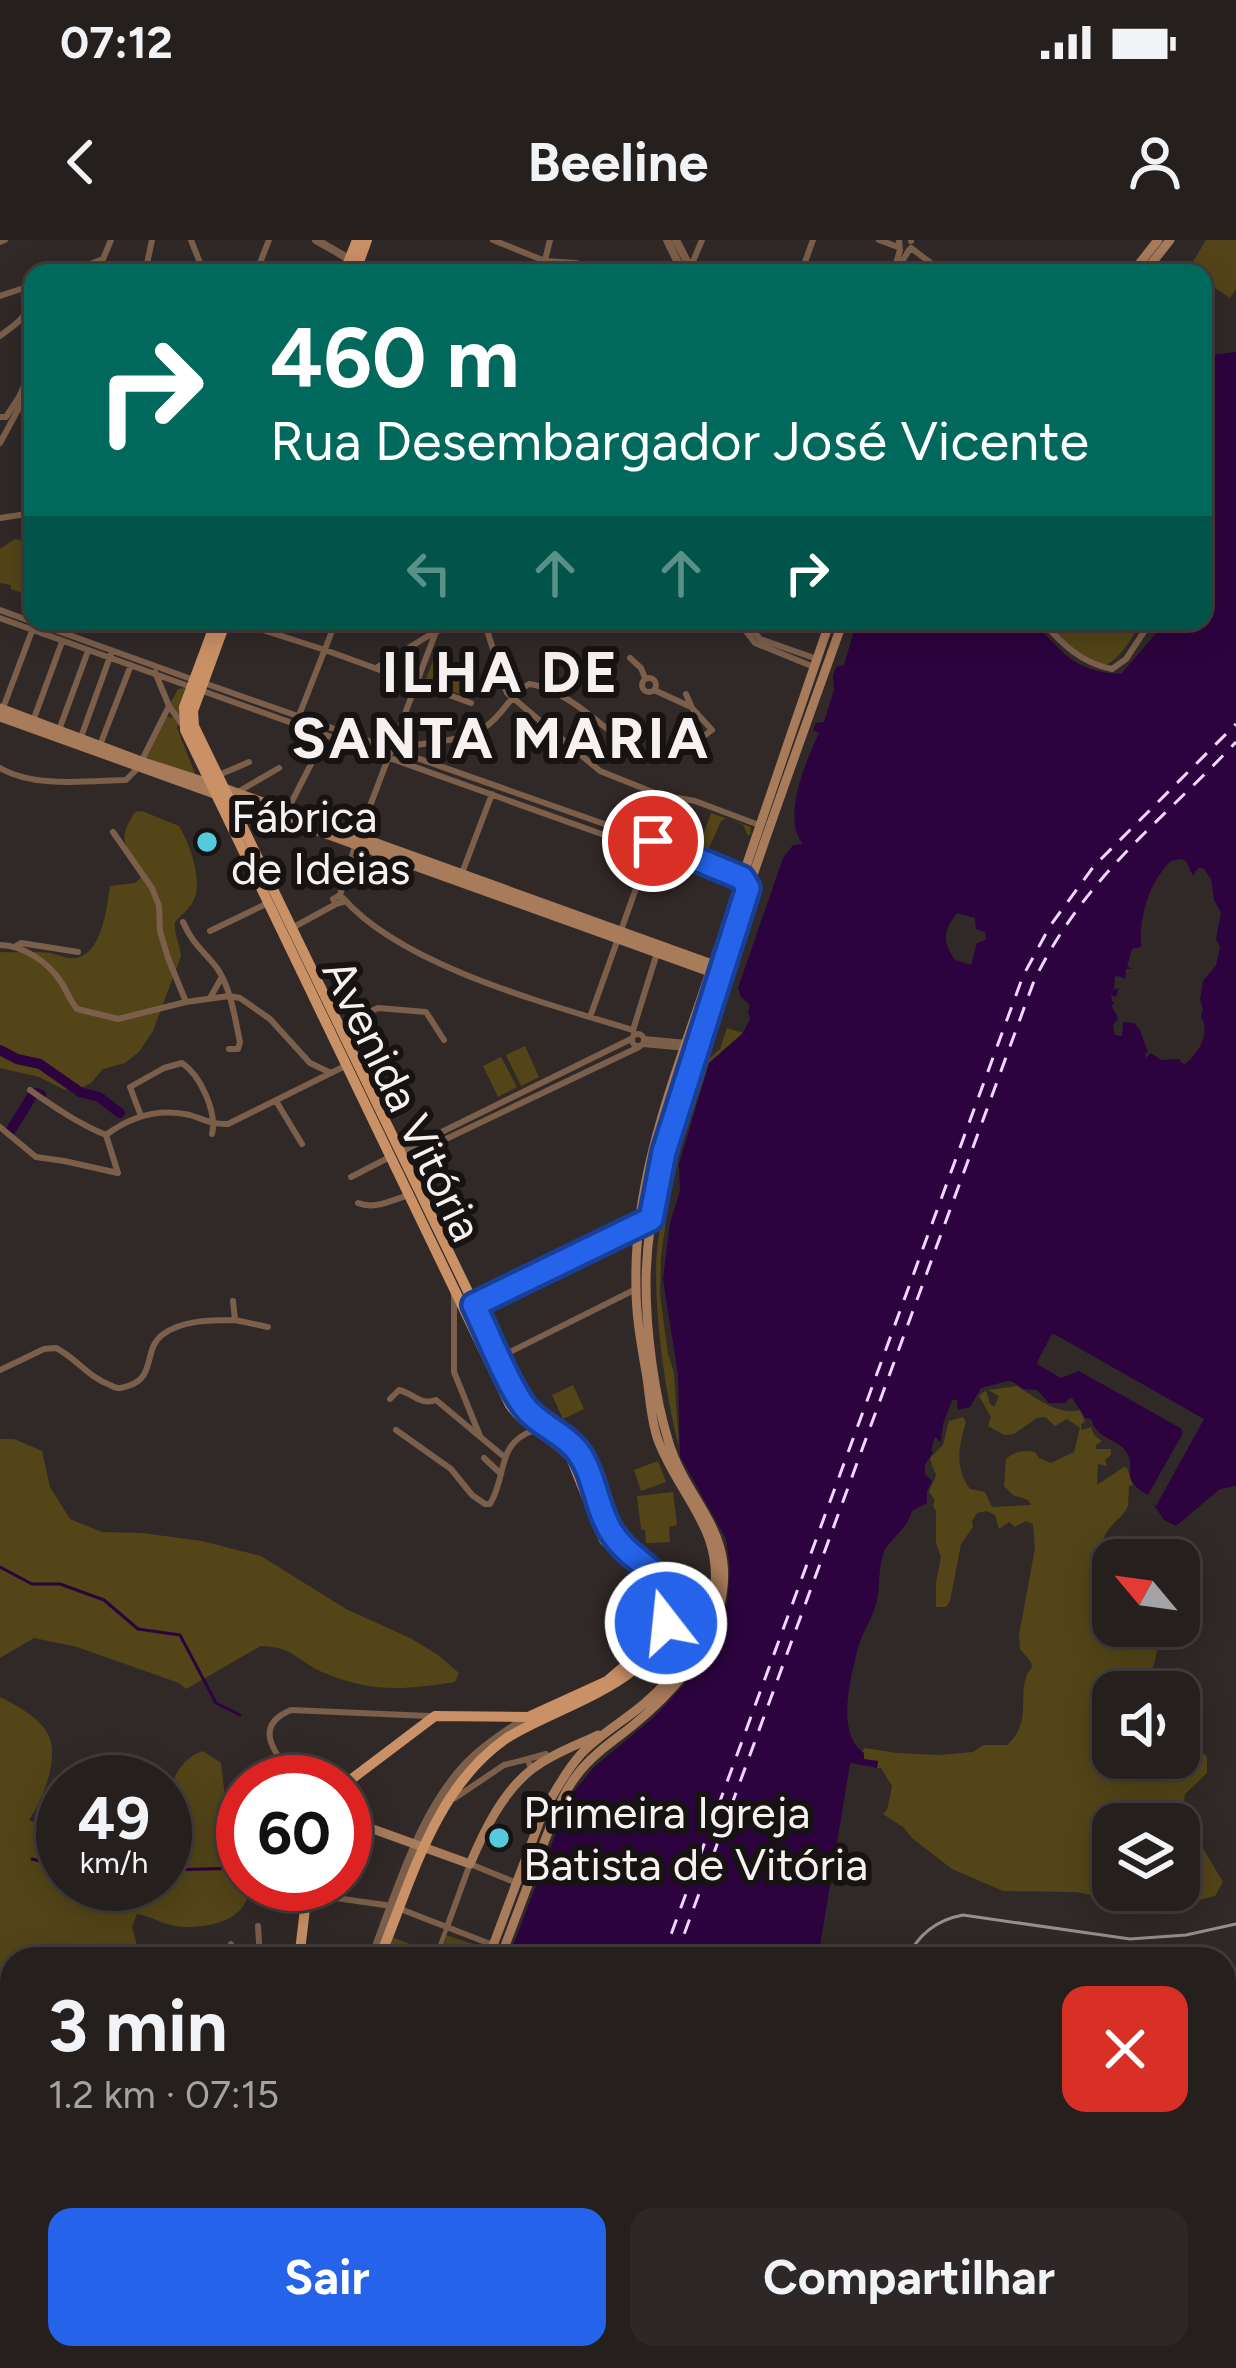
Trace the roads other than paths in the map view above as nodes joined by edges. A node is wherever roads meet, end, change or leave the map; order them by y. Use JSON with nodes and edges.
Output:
{"nodes":[{"id":1,"x":111,"y":240,"type":"edge"},
{"id":2,"x":316,"y":240,"type":"edge"},
{"id":3,"x":493,"y":240,"type":"edge"},
{"id":4,"x":550,"y":240,"type":"edge"},
{"id":5,"x":879,"y":240,"type":"edge"},
{"id":6,"x":1158,"y":240,"type":"edge"},
{"id":7,"x":1169,"y":240,"type":"edge"},
{"id":8,"x":906,"y":245,"type":"edge"},
{"id":9,"x":545,"y":261,"type":"junction"},
{"id":10,"x":93,"y":264,"type":"edge"},
{"id":11,"x":346,"y":264,"type":"edge"},
{"id":12,"x":578,"y":264,"type":"edge"},
{"id":13,"x":932,"y":264,"type":"edge"},
{"id":14,"x":1139,"y":264,"type":"edge"},
{"id":15,"x":1151,"y":264,"type":"edge"},
{"id":16,"x":24,"y":314,"type":"edge"},
{"id":17,"x":0,"y":336,"type":"edge"},
{"id":18,"x":24,"y":393,"type":"edge"},
{"id":19,"x":24,"y":394,"type":"edge"},
{"id":20,"x":0,"y":417,"type":"edge"},
{"id":21,"x":0,"y":443,"type":"edge"},
{"id":22,"x":38,"y":630,"type":"edge"},
{"id":23,"x":213,"y":630,"type":"edge"},
{"id":24,"x":222,"y":630,"type":"edge"},
{"id":25,"x":264,"y":630,"type":"edge"},
{"id":26,"x":333,"y":630,"type":"edge"},
{"id":27,"x":429,"y":630,"type":"edge"},
{"id":28,"x":435,"y":630,"type":"edge"},
{"id":29,"x":491,"y":630,"type":"edge"},
{"id":30,"x":750,"y":630,"type":"edge"},
{"id":31,"x":827,"y":630,"type":"edge"},
{"id":32,"x":840,"y":630,"type":"edge"},
{"id":33,"x":1050,"y":630,"type":"edge"},
{"id":34,"x":1145,"y":630,"type":"edge"},
{"id":35,"x":32,"y":631,"type":"joint"},
{"id":36,"x":62,"y":642,"type":"junction"},
{"id":37,"x":88,"y":650,"type":"junction"},
{"id":38,"x":325,"y":650,"type":"junction"},
{"id":39,"x":111,"y":654,"type":"junction"},
{"id":40,"x":630,"y":658,"type":"dead end"},
{"id":41,"x":816,"y":663,"type":"junction"},
{"id":42,"x":131,"y":665,"type":"junction"},
{"id":43,"x":375,"y":668,"type":"junction"},
{"id":44,"x":159,"y":673,"type":"junction"},
{"id":45,"x":177,"y":682,"type":"junction"},
{"id":46,"x":416,"y":683,"type":"junction"},
{"id":47,"x":197,"y":685,"type":"junction"},
{"id":48,"x":162,"y":690,"type":"junction"},
{"id":49,"x":686,"y":694,"type":"dead end"},
{"id":50,"x":512,"y":696,"type":"junction"},
{"id":51,"x":471,"y":704,"type":"dead end"},
{"id":52,"x":169,"y":706,"type":"junction"},
{"id":53,"x":692,"y":708,"type":"junction"},
{"id":54,"x":1,"y":713,"type":"edge"},
{"id":55,"x":298,"y":719,"type":"junction"},
{"id":56,"x":33,"y":721,"type":"junction"},
{"id":57,"x":184,"y":726,"type":"junction"},
{"id":58,"x":59,"y":730,"type":"junction"},
{"id":59,"x":328,"y":730,"type":"junction"},
{"id":60,"x":80,"y":738,"type":"junction"},
{"id":61,"x":100,"y":745,"type":"junction"},
{"id":62,"x":389,"y":752,"type":"junction"},
{"id":63,"x":249,"y":762,"type":"dead end"},
{"id":64,"x":140,"y":764,"type":"junction"},
{"id":65,"x":0,"y":768,"type":"edge"},
{"id":66,"x":279,"y":768,"type":"dead end"},
{"id":67,"x":223,"y":789,"type":"junction"},
{"id":68,"x":493,"y":789,"type":"junction"},
{"id":69,"x":256,"y":809,"type":"junction"},
{"id":70,"x":286,"y":815,"type":"junction"},
{"id":71,"x":241,"y":821,"type":"junction"},
{"id":72,"x":759,"y":825,"type":"junction"},
{"id":73,"x":113,"y":832,"type":"dead end"},
{"id":74,"x":358,"y":840,"type":"junction"},
{"id":75,"x":653,"y":841,"type":"junction"},
{"id":76,"x":109,"y":844,"type":"dead end"},
{"id":77,"x":124,"y":851,"type":"junction"},
{"id":78,"x":650,"y":851,"type":"junction"},
{"id":79,"x":434,"y":868,"type":"junction"},
{"id":80,"x":462,"y":873,"type":"junction"},
{"id":81,"x":742,"y":878,"type":"junction"},
{"id":82,"x":748,"y":888,"type":"junction"},
{"id":83,"x":342,"y":901,"type":"junction"},
{"id":84,"x":268,"y":903,"type":"junction"},
{"id":85,"x":182,"y":922,"type":"dead end"},
{"id":86,"x":292,"y":928,"type":"junction"},
{"id":87,"x":210,"y":931,"type":"dead end"},
{"id":88,"x":619,"y":934,"type":"junction"},
{"id":89,"x":0,"y":945,"type":"edge"},
{"id":90,"x":16,"y":946,"type":"junction"},
{"id":91,"x":78,"y":952,"type":"dead end"},
{"id":92,"x":657,"y":952,"type":"junction"},
{"id":93,"x":715,"y":966,"type":"junction"},
{"id":94,"x":222,"y":977,"type":"junction"},
{"id":95,"x":229,"y":996,"type":"junction"},
{"id":96,"x":213,"y":998,"type":"junction"},
{"id":97,"x":186,"y":1002,"type":"junction"},
{"id":98,"x":590,"y":1017,"type":"junction"},
{"id":99,"x":340,"y":1026,"type":"junction"},
{"id":100,"x":633,"y":1035,"type":"junction"},
{"id":101,"x":444,"y":1040,"type":"dead end"},
{"id":102,"x":642,"y":1043,"type":"junction"},
{"id":103,"x":692,"y":1046,"type":"junction"},
{"id":104,"x":229,"y":1049,"type":"dead end"},
{"id":105,"x":351,"y":1063,"type":"junction"},
{"id":106,"x":331,"y":1073,"type":"junction"},
{"id":107,"x":30,"y":1090,"type":"dead end"},
{"id":108,"x":276,"y":1101,"type":"junction"},
{"id":109,"x":141,"y":1116,"type":"junction"},
{"id":110,"x":214,"y":1124,"type":"junction"},
{"id":111,"x":0,"y":1127,"type":"edge"},
{"id":112,"x":212,"y":1134,"type":"dead end"},
{"id":113,"x":106,"y":1136,"type":"junction"},
{"id":114,"x":302,"y":1144,"type":"dead end"},
{"id":115,"x":397,"y":1158,"type":"junction"},
{"id":116,"x":351,"y":1178,"type":"dead end"},
{"id":117,"x":409,"y":1195,"type":"junction"},
{"id":118,"x":358,"y":1203,"type":"dead end"},
{"id":119,"x":651,"y":1219,"type":"junction"},
{"id":120,"x":638,"y":1226,"type":"junction"},
{"id":121,"x":636,"y":1288,"type":"junction"},
{"id":122,"x":454,"y":1290,"type":"junction"},
{"id":123,"x":233,"y":1301,"type":"dead end"},
{"id":124,"x":474,"y":1305,"type":"junction"},
{"id":125,"x":235,"y":1320,"type":"junction"},
{"id":126,"x":268,"y":1327,"type":"dead end"},
{"id":127,"x":500,"y":1357,"type":"junction"},
{"id":128,"x":0,"y":1370,"type":"edge"},
{"id":129,"x":390,"y":1399,"type":"dead end"},
{"id":130,"x":527,"y":1423,"type":"junction"},
{"id":131,"x":472,"y":1426,"type":"junction"},
{"id":132,"x":396,"y":1430,"type":"dead end"},
{"id":133,"x":503,"y":1456,"type":"junction"},
{"id":134,"x":484,"y":1457,"type":"dead end"},
{"id":135,"x":501,"y":1474,"type":"junction"},
{"id":136,"x":435,"y":1716,"type":"junction"},
{"id":137,"x":525,"y":1723,"type":"junction"},
{"id":138,"x":609,"y":1730,"type":"junction"},
{"id":139,"x":546,"y":1754,"type":"dead end"},
{"id":140,"x":278,"y":1755,"type":"edge"},
{"id":141,"x":372,"y":1764,"type":"edge"},
{"id":142,"x":530,"y":1764,"type":"junction"},
{"id":143,"x":443,"y":1808,"type":"junction"},
{"id":144,"x":372,"y":1829,"type":"edge"},
{"id":145,"x":420,"y":1846,"type":"junction"},
{"id":146,"x":470,"y":1864,"type":"junction"},
{"id":147,"x":517,"y":1883,"type":"junction"},
{"id":148,"x":372,"y":1902,"type":"edge"},
{"id":149,"x":392,"y":1906,"type":"junction"},
{"id":150,"x":403,"y":1910,"type":"dead end"},
{"id":151,"x":308,"y":1911,"type":"edge"},
{"id":152,"x":258,"y":1926,"type":"dead end"},
{"id":153,"x":447,"y":1928,"type":"junction"},
{"id":154,"x":231,"y":1944,"type":"dead end"},
{"id":155,"x":493,"y":1946,"type":"joint"},
{"id":156,"x":231,"y":1947,"type":"edge"},
{"id":157,"x":259,"y":1947,"type":"edge"},
{"id":158,"x":301,"y":1947,"type":"edge"},
{"id":159,"x":379,"y":1947,"type":"edge"},
{"id":160,"x":380,"y":1947,"type":"edge"},
{"id":161,"x":440,"y":1947,"type":"edge"},
{"id":162,"x":504,"y":1947,"type":"edge"}],
"edges":[{"from":1,"to":10,"type":"street"},
{"from":2,"to":11,"type":"street"},
{"from":3,"to":9,"type":"street"},
{"from":4,"to":9,"type":"street"},
{"from":5,"to":8,"type":"street"},
{"from":6,"to":14,"type":"main road"},
{"from":7,"to":15,"type":"main road"},
{"from":8,"to":13,"type":"street"},
{"from":9,"to":12,"type":"street"},
{"from":16,"to":17,"type":"street"},
{"from":18,"to":20,"type":"street"},
{"from":19,"to":21,"type":"street"},
{"from":22,"to":39,"type":"street"},
{"from":23,"to":47,"type":"main road","name":"Avenida Vitória"},
{"from":24,"to":47,"type":"main road","name":"Avenida Vitória"},
{"from":25,"to":38,"type":"street"},
{"from":26,"to":38,"type":"street"},
{"from":27,"to":43,"type":"street"},
{"from":28,"to":46,"type":"street"},
{"from":29,"to":50,"type":"street"},
{"from":30,"to":41,"type":"street"},
{"from":31,"to":41,"type":"main road"},
{"from":32,"to":82,"type":"main road"},
{"from":33,"to":34,"type":"street"},
{"from":35,"to":36,"type":"street"},
{"from":35,"to":54,"type":"street"},
{"from":36,"to":37,"type":"street"},
{"from":36,"to":56,"type":"street"},
{"from":37,"to":39,"type":"street"},
{"from":37,"to":58,"type":"street"},
{"from":38,"to":43,"type":"street"},
{"from":38,"to":55,"type":"street"},
{"from":39,"to":42,"type":"street"},
{"from":39,"to":44,"type":"street"},
{"from":39,"to":60,"type":"street"},
{"from":40,"to":53,"type":"street"},
{"from":41,"to":72,"type":"main road"},
{"from":42,"to":44,"type":"street"},
{"from":42,"to":61,"type":"street"},
{"from":43,"to":46,"type":"street"},
{"from":44,"to":45,"type":"street"},
{"from":44,"to":47,"type":"street"},
{"from":44,"to":48,"type":"street"},
{"from":45,"to":47,"type":"street"},
{"from":45,"to":48,"type":"street"},
{"from":46,"to":51,"type":"street"},
{"from":46,"to":62,"type":"street"},
{"from":47,"to":55,"type":"street"},
{"from":47,"to":57,"type":"main road","name":"Avenida Vitória"},
{"from":47,"to":67,"type":"main road","name":"Avenida Vitória"},
{"from":48,"to":52,"type":"street"},
{"from":49,"to":53,"type":"street"},
{"from":50,"to":53,"type":"street"},
{"from":50,"to":62,"type":"street"},
{"from":50,"to":72,"type":"street"},
{"from":52,"to":57,"type":"street"},
{"from":52,"to":64,"type":"street"},
{"from":54,"to":56,"type":"main road"},
{"from":54,"to":64,"type":"main road"},
{"from":55,"to":59,"type":"street"},
{"from":56,"to":58,"type":"main road"},
{"from":57,"to":67,"type":"main road","name":"Avenida Vitória"},
{"from":58,"to":60,"type":"main road"},
{"from":59,"to":62,"type":"street"},
{"from":59,"to":70,"type":"street"},
{"from":60,"to":61,"type":"main road"},
{"from":61,"to":64,"type":"main road"},
{"from":62,"to":68,"type":"street"},
{"from":62,"to":74,"type":"street"},
{"from":63,"to":67,"type":"street"},
{"from":64,"to":65,"type":"street"},
{"from":64,"to":67,"type":"main road"},
{"from":66,"to":67,"type":"street"},
{"from":67,"to":69,"type":"main road"},
{"from":67,"to":70,"type":"main road"},
{"from":67,"to":71,"type":"main road","name":"Avenida Vitória"},
{"from":67,"to":84,"type":"main road","name":"Avenida Vitória"},
{"from":68,"to":75,"type":"street"},
{"from":68,"to":78,"type":"street"},
{"from":68,"to":80,"type":"street"},
{"from":69,"to":70,"type":"main road"},
{"from":69,"to":71,"type":"main road"},
{"from":70,"to":74,"type":"main road"},
{"from":71,"to":86,"type":"main road","name":"Avenida Vitória"},
{"from":72,"to":81,"type":"main road"},
{"from":73,"to":77,"type":"street"},
{"from":74,"to":79,"type":"main road"},
{"from":74,"to":83,"type":"street"},
{"from":75,"to":78,"type":"street"},
{"from":75,"to":81,"type":"street"},
{"from":76,"to":77,"type":"street"},
{"from":77,"to":97,"type":"street"},
{"from":78,"to":88,"type":"street"},
{"from":79,"to":80,"type":"main road"},
{"from":79,"to":88,"type":"main road"},
{"from":80,"to":88,"type":"main road"},
{"from":81,"to":82,"type":"street"},
{"from":81,"to":93,"type":"main road"},
{"from":82,"to":93,"type":"main road"},
{"from":83,"to":86,"type":"street"},
{"from":83,"to":98,"type":"street"},
{"from":84,"to":87,"type":"street"},
{"from":84,"to":105,"type":"main road","name":"Avenida Vitória"},
{"from":85,"to":94,"type":"street"},
{"from":86,"to":99,"type":"main road","name":"Avenida Vitória"},
{"from":88,"to":92,"type":"main road"},
{"from":88,"to":93,"type":"main road"},
{"from":88,"to":98,"type":"street"},
{"from":89,"to":90,"type":"street"},
{"from":90,"to":91,"type":"street"},
{"from":90,"to":97,"type":"street"},
{"from":92,"to":93,"type":"main road"},
{"from":92,"to":100,"type":"street"},
{"from":93,"to":103,"type":"main road"},
{"from":94,"to":95,"type":"street"},
{"from":94,"to":96,"type":"street"},
{"from":95,"to":96,"type":"street"},
{"from":95,"to":104,"type":"street"},
{"from":95,"to":106,"type":"street"},
{"from":96,"to":97,"type":"street"},
{"from":98,"to":100,"type":"street"},
{"from":99,"to":101,"type":"street"},
{"from":99,"to":105,"type":"main road","name":"Avenida Vitória"},
{"from":100,"to":102,"type":"street"},
{"from":100,"to":115,"type":"street"},
{"from":102,"to":103,"type":"street"},
{"from":102,"to":115,"type":"street"},
{"from":103,"to":119,"type":"main road"},
{"from":103,"to":120,"type":"main road"},
{"from":105,"to":106,"type":"street"},
{"from":105,"to":115,"type":"main road","name":"Avenida Vitória"},
{"from":106,"to":108,"type":"street"},
{"from":107,"to":113,"type":"street"},
{"from":108,"to":110,"type":"street"},
{"from":108,"to":114,"type":"street"},
{"from":109,"to":110,"type":"street"},
{"from":109,"to":110,"type":"street"},
{"from":109,"to":113,"type":"street"},
{"from":110,"to":112,"type":"street"},
{"from":111,"to":113,"type":"street"},
{"from":115,"to":116,"type":"street"},
{"from":115,"to":117,"type":"main road","name":"Avenida Vitória"},
{"from":115,"to":124,"type":"main road","name":"Avenida Vitória"},
{"from":117,"to":118,"type":"street"},
{"from":117,"to":122,"type":"main road","name":"Avenida Vitória"},
{"from":119,"to":120,"type":"street"},
{"from":119,"to":162,"type":"main road"},
{"from":120,"to":121,"type":"main road"},
{"from":120,"to":124,"type":"street"},
{"from":121,"to":127,"type":"street"},
{"from":121,"to":138,"type":"main road"},
{"from":122,"to":130,"type":"main road","name":"Avenida Vitória"},
{"from":122,"to":131,"type":"street"},
{"from":123,"to":125,"type":"street"},
{"from":124,"to":127,"type":"main road","name":"Avenida Vitória"},
{"from":125,"to":126,"type":"street"},
{"from":125,"to":128,"type":"street"},
{"from":127,"to":130,"type":"main road","name":"Avenida Vitória"},
{"from":129,"to":131,"type":"street"},
{"from":130,"to":133,"type":"street"},
{"from":130,"to":137,"type":"main road","name":"Avenida Vitória"},
{"from":130,"to":137,"type":"main road","name":"Avenida Vitória"},
{"from":131,"to":133,"type":"street"},
{"from":132,"to":135,"type":"street"},
{"from":133,"to":135,"type":"street"},
{"from":134,"to":135,"type":"street"},
{"from":136,"to":137,"type":"main road"},
{"from":136,"to":140,"type":"street"},
{"from":136,"to":141,"type":"main road"},
{"from":137,"to":143,"type":"main road"},
{"from":137,"to":145,"type":"street"},
{"from":138,"to":142,"type":"main road"},
{"from":138,"to":147,"type":"main road"},
{"from":139,"to":142,"type":"street"},
{"from":142,"to":143,"type":"street"},
{"from":142,"to":146,"type":"main road"},
{"from":143,"to":145,"type":"main road"},
{"from":144,"to":145,"type":"main road"},
{"from":145,"to":146,"type":"main road"},
{"from":145,"to":149,"type":"street"},
{"from":145,"to":160,"type":"main road"},
{"from":146,"to":147,"type":"street"},
{"from":146,"to":153,"type":"street"},
{"from":147,"to":155,"type":"main road"},
{"from":148,"to":149,"type":"street"},
{"from":149,"to":159,"type":"street"},
{"from":150,"to":153,"type":"street"},
{"from":151,"to":158,"type":"main road"},
{"from":152,"to":157,"type":"street"},
{"from":153,"to":155,"type":"street"},
{"from":153,"to":161,"type":"street"},
{"from":154,"to":156,"type":"street"}]}
